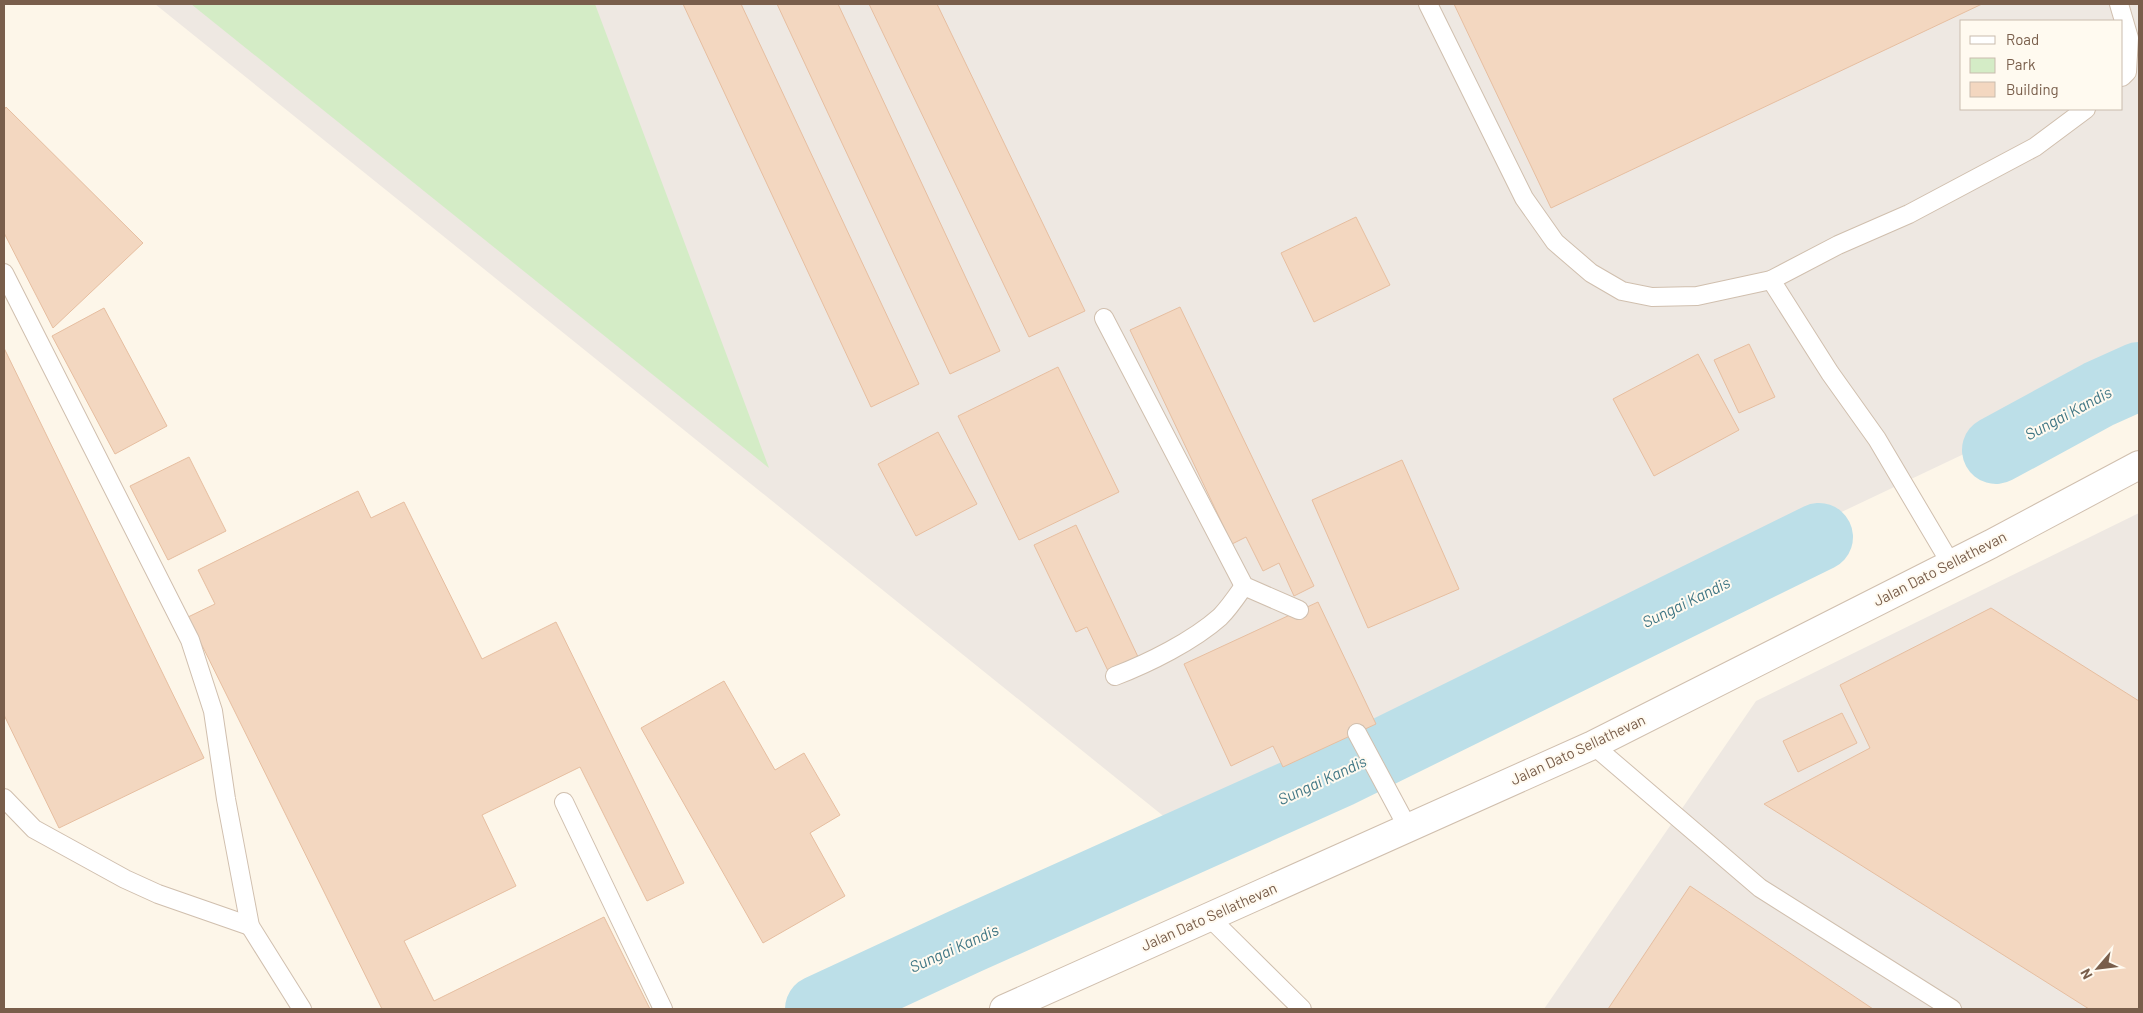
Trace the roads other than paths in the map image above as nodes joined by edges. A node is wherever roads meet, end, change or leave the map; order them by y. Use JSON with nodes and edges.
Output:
{"nodes":[{"id":1,"x":1428,"y":4,"type":"edge"},
{"id":2,"x":2120,"y":4,"type":"edge"},
{"id":3,"x":2123,"y":76,"type":"edge"},
{"id":4,"x":2085,"y":110,"type":"edge"},
{"id":5,"x":4,"y":273,"type":"edge"},
{"id":6,"x":1771,"y":280,"type":"junction"},
{"id":7,"x":1104,"y":318,"type":"dead end"},
{"id":8,"x":2139,"y":465,"type":"edge"},
{"id":9,"x":1951,"y":564,"type":"junction"},
{"id":10,"x":1244,"y":586,"type":"junction"},
{"id":11,"x":1298,"y":610,"type":"dead end"},
{"id":12,"x":1115,"y":676,"type":"dead end"},
{"id":13,"x":1359,"y":737,"type":"dead end"},
{"id":14,"x":1593,"y":746,"type":"junction"},
{"id":15,"x":4,"y":798,"type":"edge"},
{"id":16,"x":564,"y":802,"type":"dead end"},
{"id":17,"x":1408,"y":828,"type":"junction"},
{"id":18,"x":1209,"y":918,"type":"junction"},
{"id":19,"x":250,"y":926,"type":"junction"},
{"id":20,"x":302,"y":1009,"type":"edge"},
{"id":21,"x":663,"y":1009,"type":"edge"},
{"id":22,"x":1004,"y":1009,"type":"edge"},
{"id":23,"x":1302,"y":1009,"type":"edge"},
{"id":24,"x":1952,"y":1009,"type":"edge"}],
"edges":[{"from":1,"to":6,"type":"lane"},
{"from":2,"to":3,"type":"lane"},
{"from":4,"to":6,"type":"lane"},
{"from":5,"to":19,"type":"lane"},
{"from":6,"to":9,"type":"lane"},
{"from":7,"to":10,"type":"lane"},
{"from":8,"to":9,"type":"street","name":"Jalan Dato Sellathevan"},
{"from":9,"to":14,"type":"street","name":"Jalan Dato Sellathevan"},
{"from":10,"to":11,"type":"lane"},
{"from":10,"to":12,"type":"lane"},
{"from":13,"to":17,"type":"lane"},
{"from":14,"to":17,"type":"street","name":"Jalan Dato Sellathevan"},
{"from":14,"to":24,"type":"lane"},
{"from":15,"to":19,"type":"lane"},
{"from":16,"to":21,"type":"lane"},
{"from":17,"to":18,"type":"street","name":"Jalan Dato Sellathevan"},
{"from":18,"to":22,"type":"street","name":"Jalan Dato Sellathevan"},
{"from":18,"to":23,"type":"lane"},
{"from":19,"to":20,"type":"lane"}]}
